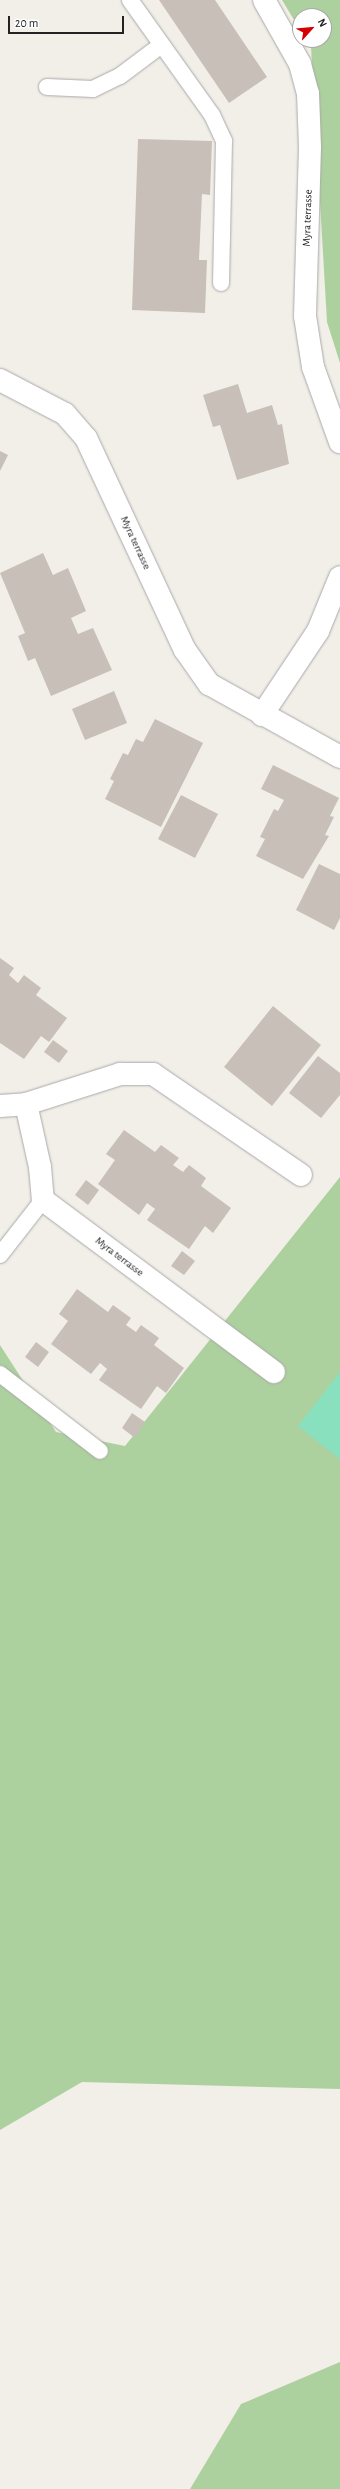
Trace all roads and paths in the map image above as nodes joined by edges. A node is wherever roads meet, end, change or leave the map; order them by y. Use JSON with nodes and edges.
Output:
{"nodes":[{"id":1,"x":130,"y":0,"type":"edge"},
{"id":2,"x":264,"y":0,"type":"edge"},
{"id":3,"x":160,"y":46,"type":"junction"},
{"id":4,"x":47,"y":87,"type":"dead end"},
{"id":5,"x":221,"y":283,"type":"dead end"},
{"id":6,"x":0,"y":380,"type":"edge"},
{"id":7,"x":340,"y":442,"type":"edge"},
{"id":8,"x":340,"y":577,"type":"edge"},
{"id":9,"x":262,"y":715,"type":"junction"},
{"id":10,"x":340,"y":757,"type":"edge"},
{"id":11,"x":26,"y":1104,"type":"junction"},
{"id":12,"x":0,"y":1106,"type":"edge"},
{"id":13,"x":301,"y":1175,"type":"dead end"},
{"id":14,"x":43,"y":1200,"type":"junction"},
{"id":15,"x":0,"y":1255,"type":"edge"},
{"id":16,"x":274,"y":1372,"type":"dead end"},
{"id":17,"x":0,"y":1374,"type":"edge"},
{"id":18,"x":100,"y":1451,"type":"dead end"}],
"edges":[{"from":1,"to":3,"type":"lane"},
{"from":2,"to":7,"type":"street","name":"Myra terrasse"},
{"from":3,"to":4,"type":"lane"},
{"from":3,"to":5,"type":"lane"},
{"from":6,"to":9,"type":"street","name":"Myra terrasse"},
{"from":8,"to":9,"type":"street"},
{"from":9,"to":10,"type":"street","name":"Myra terrasse"},
{"from":11,"to":12,"type":"street"},
{"from":11,"to":13,"type":"street"},
{"from":11,"to":14,"type":"street"},
{"from":14,"to":15,"type":"lane"},
{"from":14,"to":16,"type":"street","name":"Myra terrasse"},
{"from":17,"to":18,"type":"lane"}]}
